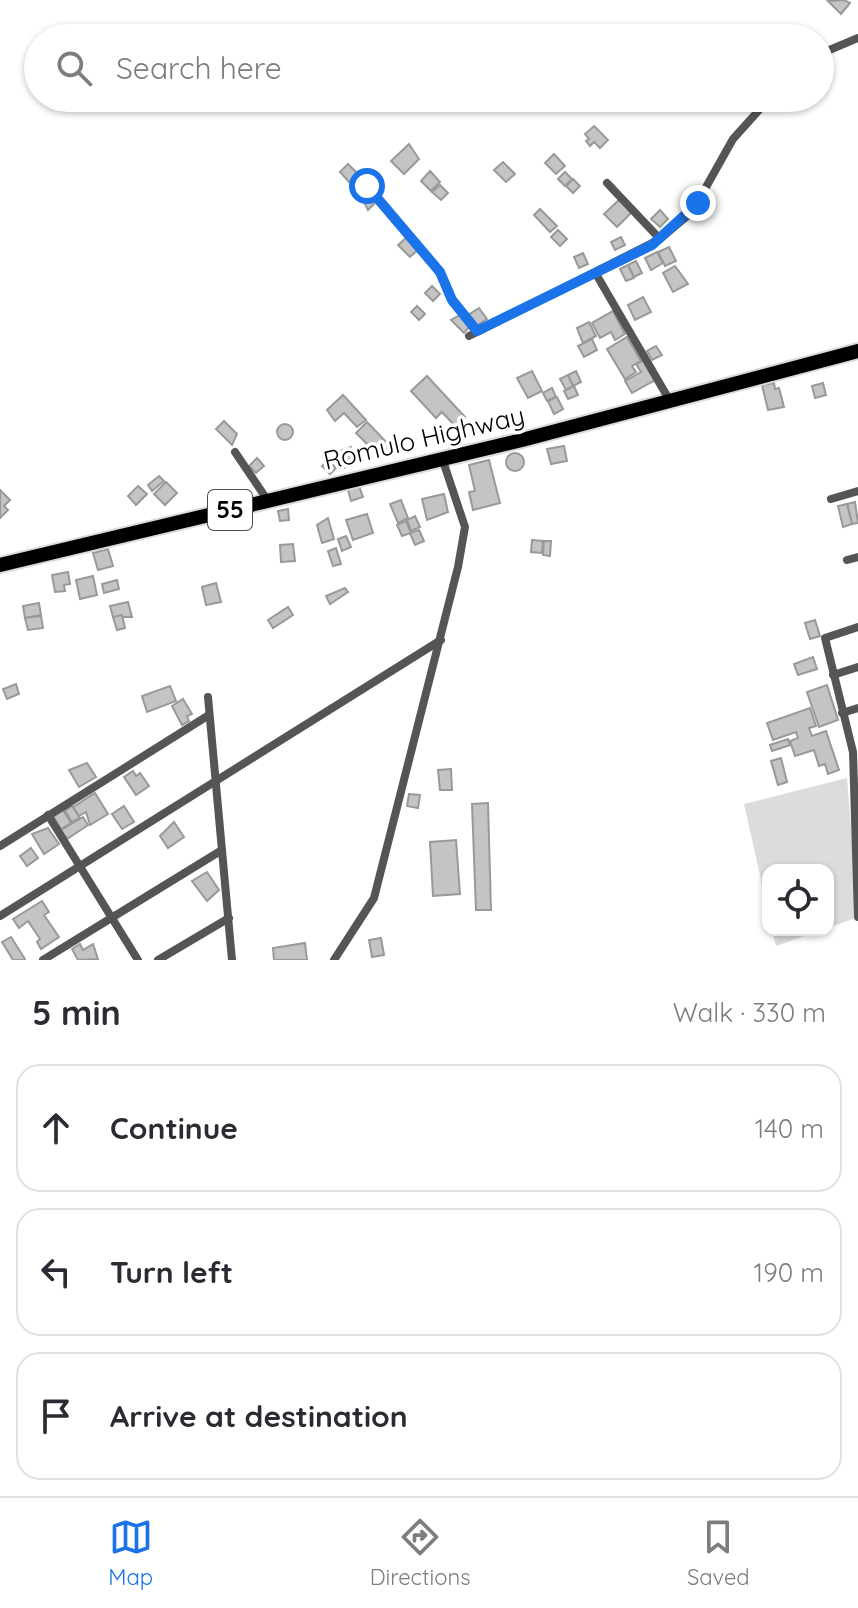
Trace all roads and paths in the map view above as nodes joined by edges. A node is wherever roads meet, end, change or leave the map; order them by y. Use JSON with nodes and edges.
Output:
{"nodes":[{"id":1,"x":858,"y":38,"type":"edge"},
{"id":2,"x":834,"y":48,"type":"edge"},
{"id":3,"x":757,"y":112,"type":"edge"},
{"id":4,"x":607,"y":183,"type":"dead end"},
{"id":5,"x":367,"y":186,"type":"dead end"},
{"id":6,"x":660,"y":239,"type":"junction"},
{"id":7,"x":596,"y":274,"type":"junction"},
{"id":8,"x":477,"y":331,"type":"junction"},
{"id":9,"x":469,"y":336,"type":"dead end"},
{"id":10,"x":858,"y":351,"type":"edge"},
{"id":11,"x":670,"y":401,"type":"junction"},
{"id":12,"x":235,"y":452,"type":"dead end"},
{"id":13,"x":442,"y":457,"type":"junction"},
{"id":14,"x":858,"y":491,"type":"edge"},
{"id":15,"x":831,"y":499,"type":"dead end"},
{"id":16,"x":268,"y":501,"type":"junction"},
{"id":17,"x":858,"y":557,"type":"edge"},
{"id":18,"x":847,"y":560,"type":"dead end"},
{"id":19,"x":0,"y":565,"type":"edge"},
{"id":20,"x":858,"y":627,"type":"edge"},
{"id":21,"x":441,"y":640,"type":"junction"},
{"id":22,"x":858,"y":667,"type":"edge"},
{"id":23,"x":833,"y":675,"type":"junction"},
{"id":24,"x":208,"y":697,"type":"dead end"},
{"id":25,"x":858,"y":708,"type":"edge"},
{"id":26,"x":842,"y":713,"type":"junction"},
{"id":27,"x":209,"y":715,"type":"junction"},
{"id":28,"x":856,"y":751,"type":"edge"},
{"id":29,"x":214,"y":783,"type":"junction"},
{"id":30,"x":856,"y":814,"type":"edge"},
{"id":31,"x":48,"y":815,"type":"junction"},
{"id":32,"x":0,"y":846,"type":"edge"},
{"id":33,"x":222,"y":850,"type":"junction"},
{"id":34,"x":80,"y":867,"type":"junction"},
{"id":35,"x":0,"y":916,"type":"edge"},
{"id":36,"x":858,"y":917,"type":"edge"},
{"id":37,"x":229,"y":918,"type":"junction"},
{"id":38,"x":111,"y":919,"type":"junction"},
{"id":39,"x":43,"y":960,"type":"edge"},
{"id":40,"x":138,"y":960,"type":"edge"},
{"id":41,"x":158,"y":960,"type":"edge"},
{"id":42,"x":232,"y":960,"type":"edge"},
{"id":43,"x":334,"y":960,"type":"edge"}],
"edges":[{"from":1,"to":2,"type":"street"},
{"from":3,"to":6,"type":"street"},
{"from":4,"to":6,"type":"street"},
{"from":5,"to":8,"type":"street"},
{"from":6,"to":7,"type":"street"},
{"from":7,"to":8,"type":"street"},
{"from":7,"to":11,"type":"street"},
{"from":8,"to":9,"type":"street"},
{"from":10,"to":11,"type":"highway","name":"Romulo Highway","number":"55"},
{"from":11,"to":13,"type":"highway","name":"Romulo Highway","number":"55"},
{"from":12,"to":16,"type":"street"},
{"from":13,"to":16,"type":"highway","name":"Romulo Highway","number":"55"},
{"from":13,"to":21,"type":"street"},
{"from":14,"to":15,"type":"street"},
{"from":16,"to":19,"type":"highway","name":"Romulo Highway","number":"55"},
{"from":17,"to":18,"type":"street"},
{"from":20,"to":23,"type":"street"},
{"from":21,"to":29,"type":"street"},
{"from":21,"to":43,"type":"street"},
{"from":22,"to":23,"type":"street"},
{"from":23,"to":26,"type":"street"},
{"from":24,"to":27,"type":"street"},
{"from":25,"to":26,"type":"street"},
{"from":26,"to":28,"type":"street"},
{"from":27,"to":29,"type":"street"},
{"from":27,"to":31,"type":"street"},
{"from":28,"to":30,"type":"street"},
{"from":29,"to":33,"type":"street"},
{"from":29,"to":34,"type":"street"},
{"from":30,"to":36,"type":"street"},
{"from":31,"to":32,"type":"street"},
{"from":31,"to":34,"type":"street"},
{"from":33,"to":37,"type":"street"},
{"from":33,"to":38,"type":"street"},
{"from":34,"to":35,"type":"street"},
{"from":34,"to":38,"type":"street"},
{"from":37,"to":41,"type":"street"},
{"from":37,"to":42,"type":"street"},
{"from":38,"to":39,"type":"street"},
{"from":38,"to":40,"type":"street"}]}
